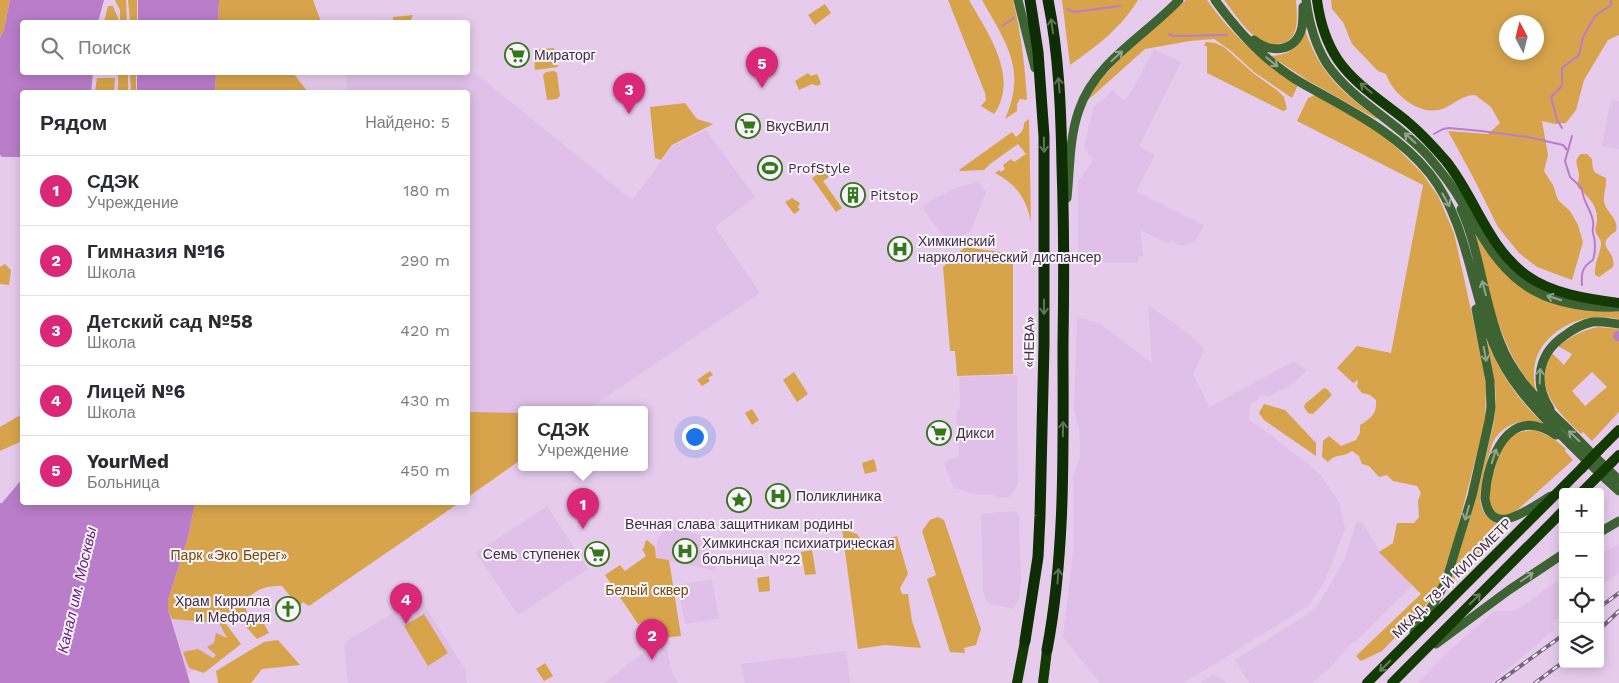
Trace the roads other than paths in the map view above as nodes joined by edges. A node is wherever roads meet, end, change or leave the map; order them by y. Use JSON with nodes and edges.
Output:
{"nodes":[{"id":1,"x":1018,"y":0,"type":"edge"},
{"id":2,"x":1030,"y":0,"type":"edge"},
{"id":3,"x":1048,"y":0,"type":"edge"},
{"id":4,"x":1179,"y":0,"type":"edge"},
{"id":5,"x":1215,"y":0,"type":"edge"},
{"id":6,"x":1304,"y":0,"type":"edge"},
{"id":7,"x":1317,"y":0,"type":"edge"},
{"id":8,"x":1226,"y":15,"type":"junction"},
{"id":9,"x":1042,"y":96,"type":"junction"},
{"id":10,"x":1443,"y":175,"type":"junction"},
{"id":11,"x":1064,"y":239,"type":"junction"},
{"id":12,"x":1470,"y":272,"type":"junction"},
{"id":13,"x":1619,"y":305,"type":"edge"},
{"id":14,"x":1619,"y":324,"type":"edge"},
{"id":15,"x":1558,"y":420,"type":"junction"},
{"id":16,"x":1619,"y":430,"type":"edge"},
{"id":17,"x":1571,"y":445,"type":"junction"},
{"id":18,"x":1615,"y":458,"type":"edge"},
{"id":19,"x":1618,"y":478,"type":"edge"},
{"id":20,"x":1586,"y":488,"type":"edge"},
{"id":21,"x":1619,"y":491,"type":"edge"},
{"id":22,"x":1557,"y":492,"type":"junction"},
{"id":23,"x":1559,"y":515,"type":"edge"},
{"id":24,"x":1619,"y":521,"type":"edge"},
{"id":25,"x":1604,"y":530,"type":"edge"},
{"id":26,"x":1559,"y":557,"type":"edge"},
{"id":27,"x":1025,"y":641,"type":"joint"},
{"id":28,"x":1402,"y":648,"type":"junction"},
{"id":29,"x":1047,"y":650,"type":"joint"},
{"id":30,"x":1417,"y":658,"type":"junction"},
{"id":31,"x":1016,"y":683,"type":"edge"},
{"id":32,"x":1044,"y":683,"type":"edge"},
{"id":33,"x":1367,"y":683,"type":"edge"},
{"id":34,"x":1392,"y":683,"type":"edge"}],
"edges":[{"from":1,"to":9,"type":"main road"},
{"from":2,"to":9,"type":"highway","name":"«НЕВА»"},
{"from":11,"to":3,"type":"highway","one_way":true},
{"from":11,"to":4,"type":"main road","one_way":true},
{"from":5,"to":8,"type":"main road"},
{"from":6,"to":8,"type":"main road"},
{"from":10,"to":6,"type":"main road","one_way":true},
{"from":13,"to":7,"type":"highway","one_way":true},
{"from":8,"to":12,"type":"main road","one_way":true},
{"from":9,"to":27,"type":"highway","name":"«НЕВА»","one_way":true},
{"from":13,"to":10,"type":"main road","one_way":true},
{"from":15,"to":10,"type":"main road","one_way":true},
{"from":29,"to":11,"type":"highway","one_way":true},
{"from":12,"to":17,"type":"main road"},
{"from":12,"to":28,"type":"main road","one_way":true},
{"from":15,"to":14,"type":"main road","one_way":true},
{"from":19,"to":15,"type":"main road","one_way":true},
{"from":16,"to":22,"type":"highway","name":"МКАД, 78-Й КИЛОМЕТР","bridge":true},
{"from":17,"to":21,"type":"main road"},
{"from":22,"to":17,"type":"main road","one_way":true},
{"from":18,"to":20,"type":"highway","bridge":true},
{"from":22,"to":28,"type":"highway","name":"МКАД, 78-Й КИЛОМЕТР"},
{"from":30,"to":23,"type":"highway","one_way":true},
{"from":24,"to":25,"type":"main road"},
{"from":30,"to":26,"type":"main road","one_way":true},
{"from":27,"to":31,"type":"highway","name":"«НЕВА»"},
{"from":28,"to":33,"type":"highway","name":"МКАД, 78-Й КИЛОМЕТР","one_way":true},
{"from":29,"to":32,"type":"highway"},
{"from":30,"to":34,"type":"highway"}]}
